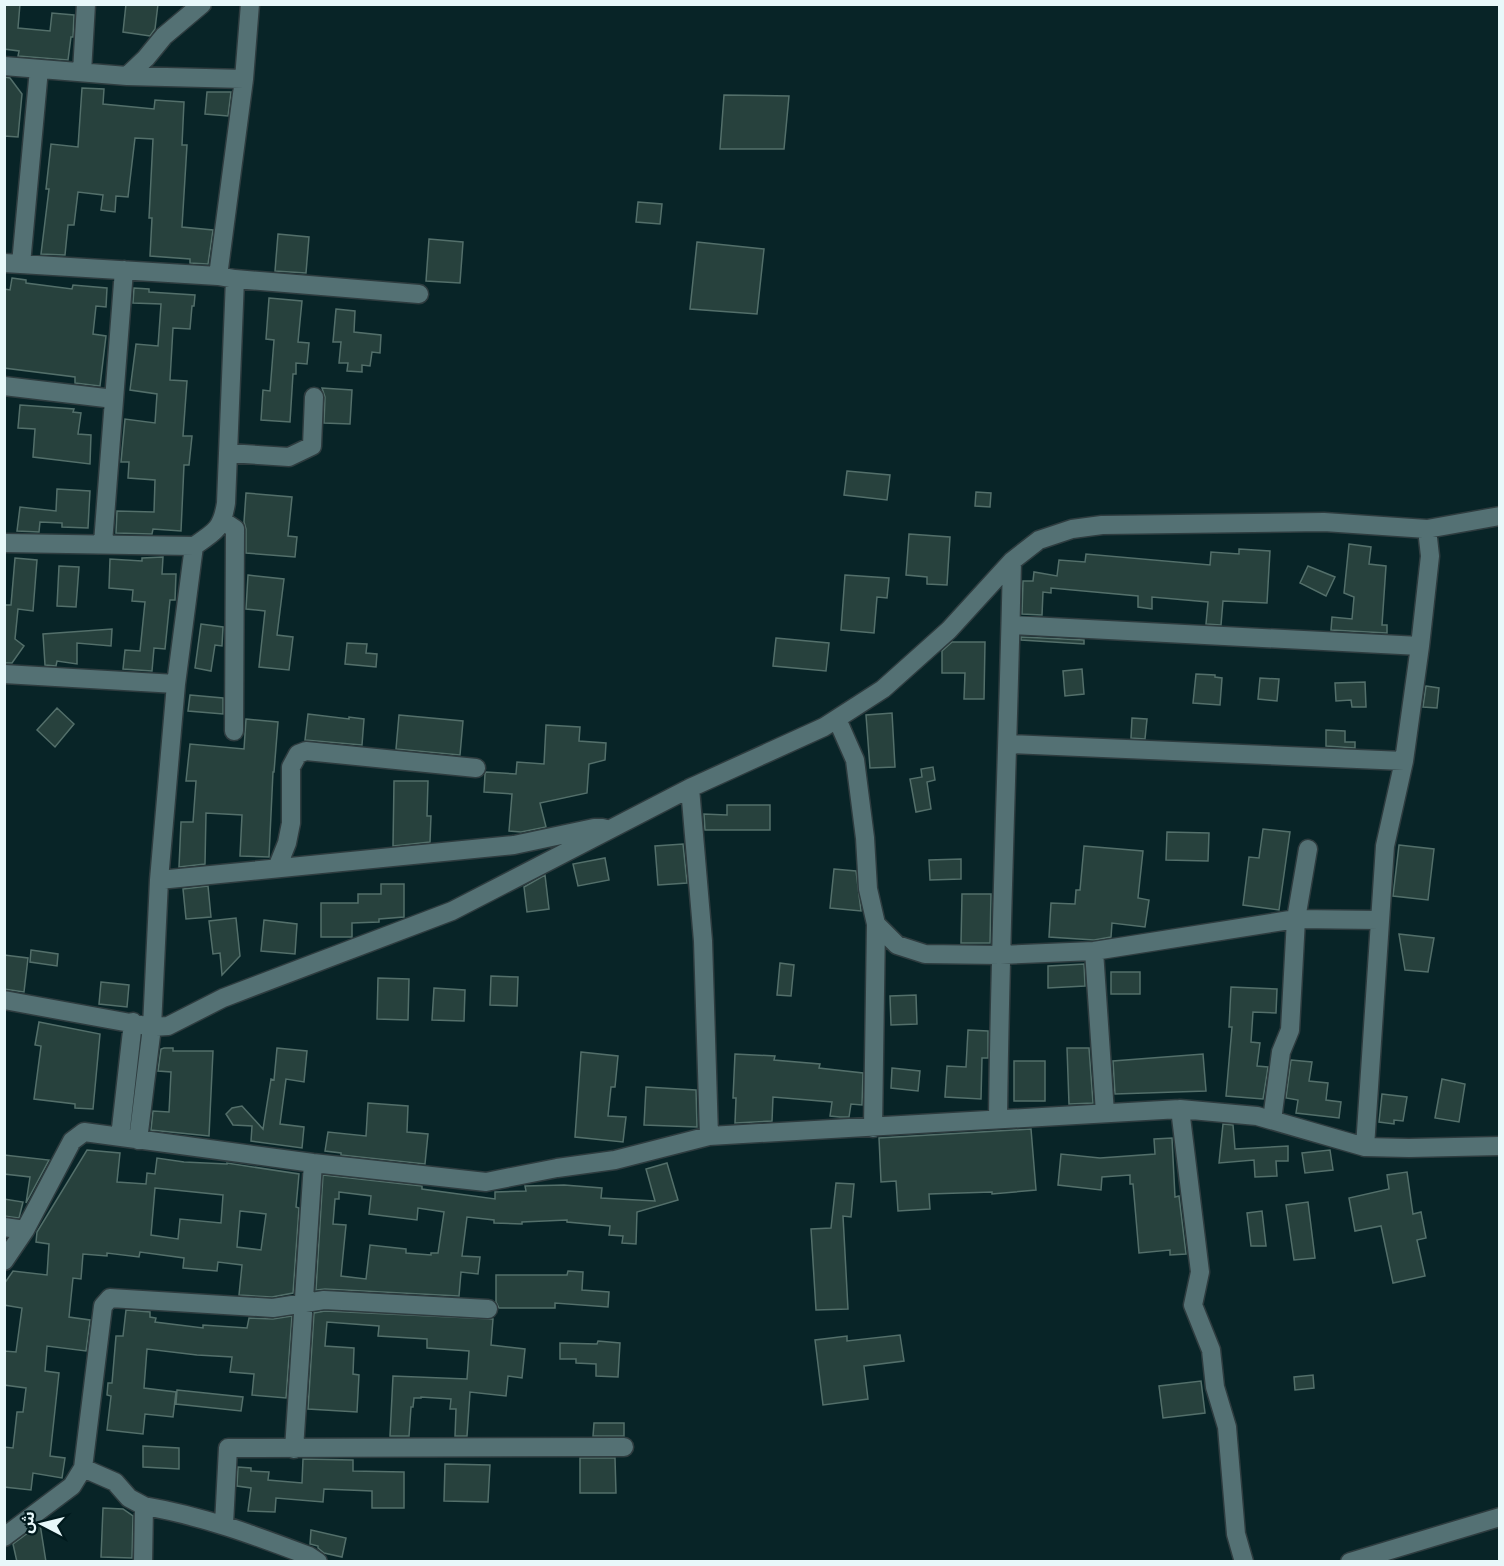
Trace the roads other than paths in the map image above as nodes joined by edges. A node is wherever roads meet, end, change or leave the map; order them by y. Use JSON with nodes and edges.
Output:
{"nodes":[{"id":1,"x":86,"y":4,"type":"edge"},
{"id":2,"x":202,"y":4,"type":"edge"},
{"id":3,"x":250,"y":4,"type":"edge"},
{"id":4,"x":4,"y":66,"type":"edge"},
{"id":5,"x":39,"y":69,"type":"junction"},
{"id":6,"x":82,"y":72,"type":"junction"},
{"id":7,"x":127,"y":75,"type":"junction"},
{"id":8,"x":244,"y":79,"type":"junction"},
{"id":9,"x":13,"y":264,"type":"edge"},
{"id":10,"x":124,"y":270,"type":"junction"},
{"id":11,"x":227,"y":278,"type":"junction"},
{"id":12,"x":419,"y":294,"type":"dead end"},
{"id":13,"x":4,"y":386,"type":"edge"},
{"id":14,"x":314,"y":397,"type":"dead end"},
{"id":15,"x":114,"y":399,"type":"junction"},
{"id":16,"x":228,"y":453,"type":"junction"},
{"id":17,"x":1500,"y":516,"type":"edge"},
{"id":18,"x":223,"y":521,"type":"junction"},
{"id":19,"x":1427,"y":529,"type":"junction"},
{"id":20,"x":4,"y":543,"type":"edge"},
{"id":21,"x":103,"y":543,"type":"junction"},
{"id":22,"x":194,"y":546,"type":"junction"},
{"id":23,"x":1012,"y":561,"type":"junction"},
{"id":24,"x":1011,"y":625,"type":"junction"},
{"id":25,"x":1420,"y":646,"type":"junction"},
{"id":26,"x":4,"y":674,"type":"edge"},
{"id":27,"x":176,"y":684,"type":"junction"},
{"id":28,"x":837,"y":719,"type":"junction"},
{"id":29,"x":234,"y":731,"type":"dead end"},
{"id":30,"x":1008,"y":744,"type":"junction"},
{"id":31,"x":1404,"y":761,"type":"junction"},
{"id":32,"x":476,"y":768,"type":"dead end"},
{"id":33,"x":690,"y":788,"type":"junction"},
{"id":34,"x":613,"y":828,"type":"junction"},
{"id":35,"x":1308,"y":849,"type":"dead end"},
{"id":36,"x":277,"y":868,"type":"junction"},
{"id":37,"x":159,"y":880,"type":"junction"},
{"id":38,"x":1296,"y":919,"type":"junction"},
{"id":39,"x":1379,"y":920,"type":"junction"},
{"id":40,"x":876,"y":924,"type":"junction"},
{"id":41,"x":1094,"y":951,"type":"junction"},
{"id":42,"x":1000,"y":955,"type":"junction"},
{"id":43,"x":4,"y":1000,"type":"edge"},
{"id":44,"x":133,"y":1022,"type":"junction"},
{"id":45,"x":152,"y":1027,"type":"junction"},
{"id":46,"x":1180,"y":1109,"type":"junction"},
{"id":47,"x":1105,"y":1113,"type":"junction"},
{"id":48,"x":998,"y":1119,"type":"junction"},
{"id":49,"x":1272,"y":1120,"type":"junction"},
{"id":50,"x":873,"y":1128,"type":"junction"},
{"id":51,"x":709,"y":1136,"type":"junction"},
{"id":52,"x":120,"y":1137,"type":"junction"},
{"id":53,"x":138,"y":1140,"type":"junction"},
{"id":54,"x":1500,"y":1146,"type":"edge"},
{"id":55,"x":1365,"y":1147,"type":"junction"},
{"id":56,"x":313,"y":1163,"type":"junction"},
{"id":57,"x":4,"y":1227,"type":"edge"},
{"id":58,"x":25,"y":1230,"type":"junction"},
{"id":59,"x":4,"y":1261,"type":"edge"},
{"id":60,"x":304,"y":1304,"type":"junction"},
{"id":61,"x":488,"y":1309,"type":"dead end"},
{"id":62,"x":624,"y":1447,"type":"dead end"},
{"id":63,"x":294,"y":1449,"type":"junction"},
{"id":64,"x":83,"y":1468,"type":"junction"},
{"id":65,"x":144,"y":1506,"type":"junction"},
{"id":66,"x":1500,"y":1517,"type":"edge"},
{"id":67,"x":224,"y":1524,"type":"junction"},
{"id":68,"x":4,"y":1537,"type":"edge"},
{"id":69,"x":143,"y":1562,"type":"edge"},
{"id":70,"x":318,"y":1562,"type":"edge"},
{"id":71,"x":1244,"y":1562,"type":"edge"},
{"id":72,"x":1350,"y":1562,"type":"edge"}],
"edges":[{"from":1,"to":6,"type":"street"},
{"from":2,"to":7,"type":"street"},
{"from":3,"to":8,"type":"street"},
{"from":4,"to":5,"type":"street"},
{"from":5,"to":6,"type":"street"},
{"from":5,"to":9,"type":"street"},
{"from":6,"to":7,"type":"street"},
{"from":7,"to":8,"type":"street"},
{"from":8,"to":11,"type":"street"},
{"from":9,"to":10,"type":"street"},
{"from":10,"to":11,"type":"street"},
{"from":10,"to":15,"type":"street"},
{"from":11,"to":12,"type":"street"},
{"from":11,"to":16,"type":"street"},
{"from":13,"to":15,"type":"street"},
{"from":14,"to":16,"type":"street"},
{"from":15,"to":21,"type":"street"},
{"from":16,"to":18,"type":"street"},
{"from":17,"to":19,"type":"street"},
{"from":18,"to":22,"type":"street"},
{"from":18,"to":29,"type":"street"},
{"from":19,"to":23,"type":"street"},
{"from":19,"to":25,"type":"street"},
{"from":20,"to":21,"type":"street"},
{"from":21,"to":22,"type":"street"},
{"from":22,"to":27,"type":"street"},
{"from":23,"to":24,"type":"street"},
{"from":23,"to":28,"type":"street"},
{"from":24,"to":25,"type":"street"},
{"from":24,"to":30,"type":"street"},
{"from":25,"to":31,"type":"street"},
{"from":26,"to":27,"type":"street"},
{"from":27,"to":37,"type":"street"},
{"from":28,"to":33,"type":"street"},
{"from":28,"to":40,"type":"street"},
{"from":30,"to":31,"type":"street"},
{"from":30,"to":42,"type":"street"},
{"from":31,"to":39,"type":"street"},
{"from":32,"to":36,"type":"street"},
{"from":33,"to":34,"type":"street"},
{"from":33,"to":51,"type":"street"},
{"from":34,"to":36,"type":"street"},
{"from":34,"to":45,"type":"street"},
{"from":35,"to":38,"type":"street"},
{"from":36,"to":37,"type":"street"},
{"from":37,"to":45,"type":"street"},
{"from":38,"to":39,"type":"street"},
{"from":38,"to":41,"type":"street"},
{"from":38,"to":49,"type":"street"},
{"from":39,"to":55,"type":"street"},
{"from":40,"to":42,"type":"street"},
{"from":40,"to":50,"type":"street"},
{"from":41,"to":42,"type":"street"},
{"from":41,"to":47,"type":"street"},
{"from":42,"to":48,"type":"street"},
{"from":43,"to":44,"type":"street"},
{"from":44,"to":45,"type":"street"},
{"from":44,"to":52,"type":"street"},
{"from":45,"to":53,"type":"street"},
{"from":46,"to":47,"type":"street"},
{"from":46,"to":49,"type":"street"},
{"from":46,"to":71,"type":"street"},
{"from":47,"to":48,"type":"street"},
{"from":48,"to":50,"type":"street"},
{"from":49,"to":55,"type":"street"},
{"from":50,"to":51,"type":"street"},
{"from":51,"to":56,"type":"street"},
{"from":52,"to":53,"type":"street"},
{"from":52,"to":58,"type":"street"},
{"from":53,"to":56,"type":"street"},
{"from":54,"to":55,"type":"street"},
{"from":56,"to":60,"type":"street"},
{"from":57,"to":58,"type":"street"},
{"from":58,"to":59,"type":"street"},
{"from":60,"to":61,"type":"street"},
{"from":60,"to":63,"type":"street"},
{"from":60,"to":64,"type":"street"},
{"from":62,"to":63,"type":"street"},
{"from":63,"to":67,"type":"street"},
{"from":64,"to":65,"type":"street"},
{"from":64,"to":68,"type":"street"},
{"from":65,"to":67,"type":"street"},
{"from":65,"to":69,"type":"street"},
{"from":66,"to":72,"type":"street"},
{"from":67,"to":70,"type":"street"}]}
